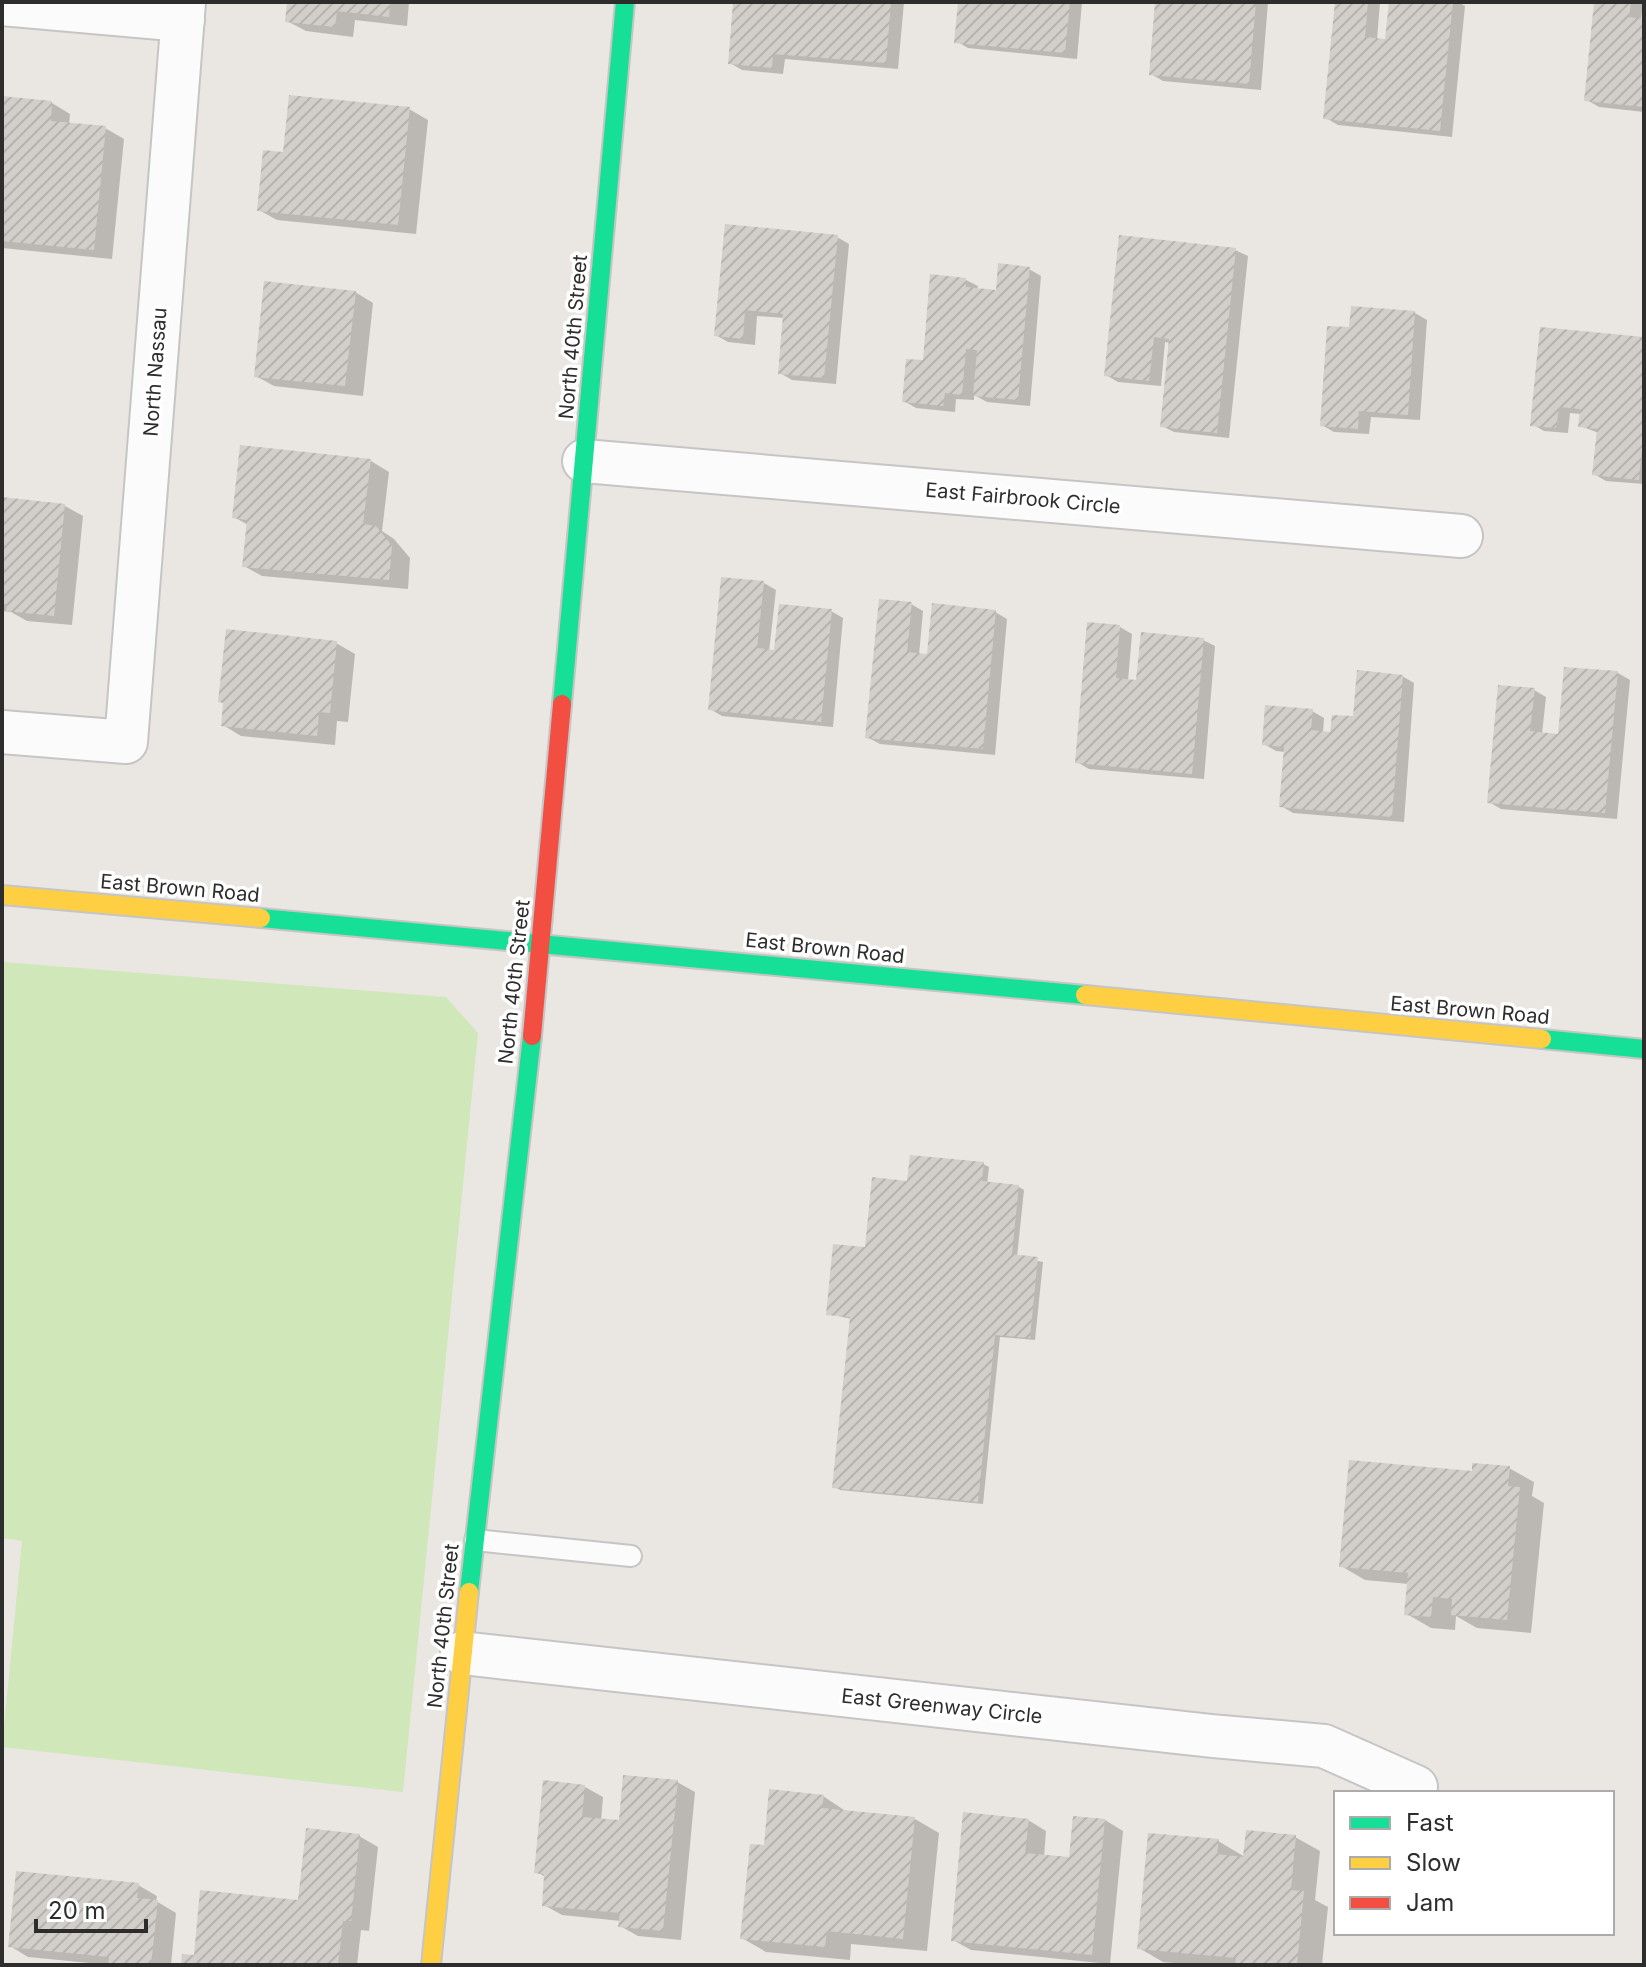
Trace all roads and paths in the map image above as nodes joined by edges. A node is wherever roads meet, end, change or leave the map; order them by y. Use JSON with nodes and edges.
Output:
{"nodes":[{"id":1,"x":625,"y":2,"type":"edge"},
{"id":2,"x":2,"y":4,"type":"edge"},
{"id":3,"x":183,"y":11,"type":"edge"},
{"id":4,"x":584,"y":461,"type":"junction"},
{"id":5,"x":1461,"y":536,"type":"dead end"},
{"id":6,"x":2,"y":732,"type":"edge"},
{"id":7,"x":2,"y":895,"type":"edge"},
{"id":8,"x":541,"y":943,"type":"junction"},
{"id":9,"x":1644,"y":1049,"type":"edge"},
{"id":10,"x":475,"y":1540,"type":"junction"},
{"id":11,"x":631,"y":1556,"type":"dead end"},
{"id":12,"x":462,"y":1653,"type":"junction"},
{"id":13,"x":1416,"y":1787,"type":"dead end"},
{"id":14,"x":431,"y":1965,"type":"edge"}],
"edges":[{"from":1,"to":4,"type":"street","name":"North 40th Street"},
{"from":2,"to":3,"type":"street"},
{"from":3,"to":6,"type":"street","name":"North Nassau"},
{"from":4,"to":5,"type":"street","name":"East Fairbrook Circle"},
{"from":4,"to":8,"type":"street","name":"North 40th Street"},
{"from":7,"to":8,"type":"street","name":"East Brown Road"},
{"from":8,"to":9,"type":"street","name":"East Brown Road"},
{"from":8,"to":10,"type":"street","name":"North 40th Street"},
{"from":10,"to":11,"type":"lane"},
{"from":10,"to":12,"type":"street","name":"North 40th Street"},
{"from":12,"to":13,"type":"street","name":"East Greenway Circle"},
{"from":12,"to":14,"type":"street","name":"North 40th Street"}]}
